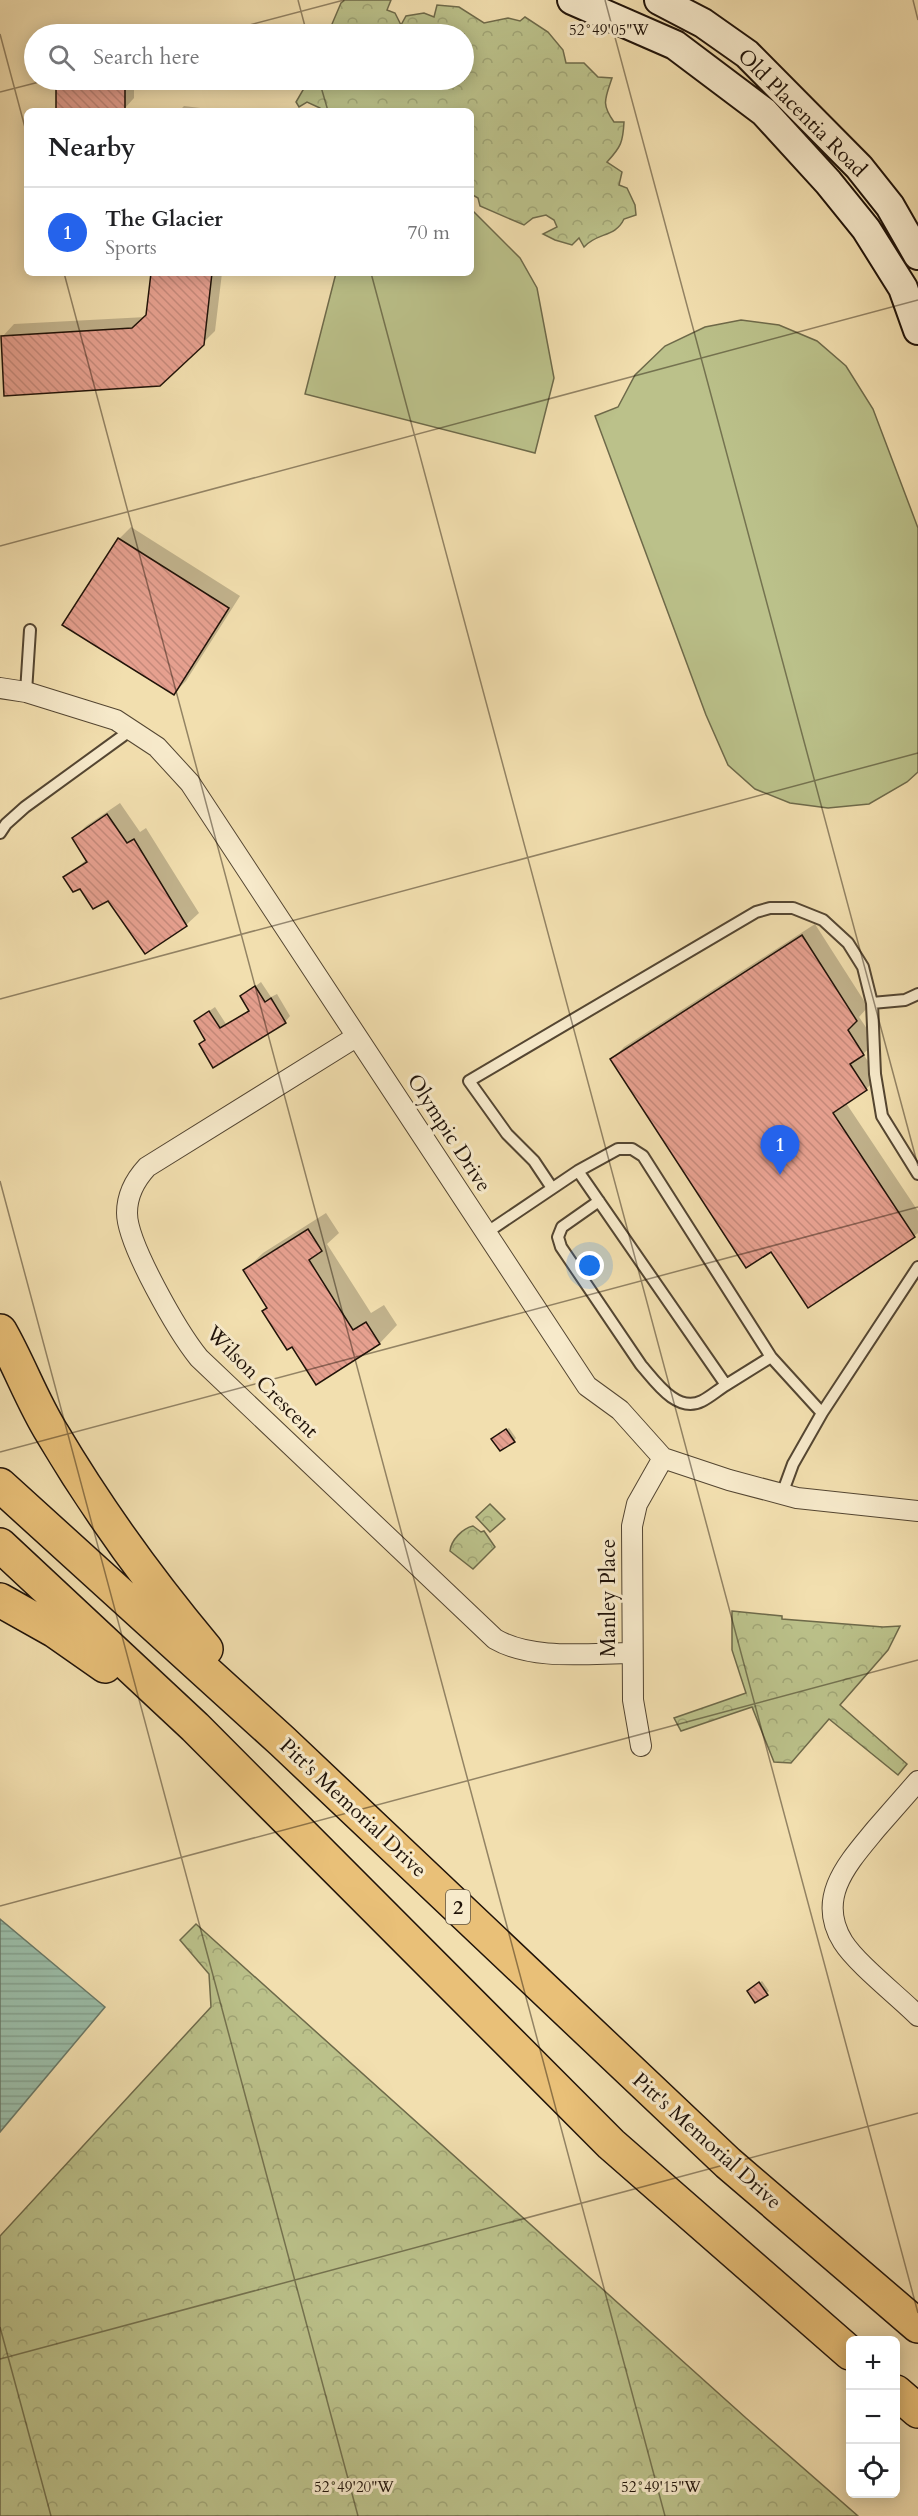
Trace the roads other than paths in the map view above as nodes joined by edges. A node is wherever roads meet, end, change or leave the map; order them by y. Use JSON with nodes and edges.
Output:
{"nodes":[{"id":1,"x":572,"y":0,"type":"edge"},
{"id":2,"x":660,"y":0,"type":"edge"},
{"id":3,"x":918,"y":255,"type":"edge"},
{"id":4,"x":918,"y":330,"type":"edge"},
{"id":5,"x":30,"y":630,"type":"dead end"},
{"id":6,"x":0,"y":688,"type":"edge"},
{"id":7,"x":26,"y":692,"type":"junction"},
{"id":8,"x":130,"y":730,"type":"junction"},
{"id":9,"x":0,"y":833,"type":"edge"},
{"id":10,"x":918,"y":994,"type":"edge"},
{"id":11,"x":872,"y":1003,"type":"junction"},
{"id":12,"x":357,"y":1037,"type":"junction"},
{"id":13,"x":578,"y":1171,"type":"junction"},
{"id":14,"x":918,"y":1174,"type":"edge"},
{"id":15,"x":552,"y":1188,"type":"junction"},
{"id":16,"x":599,"y":1201,"type":"junction"},
{"id":17,"x":486,"y":1233,"type":"junction"},
{"id":18,"x":918,"y":1267,"type":"edge"},
{"id":19,"x":0,"y":1331,"type":"edge"},
{"id":20,"x":771,"y":1357,"type":"junction"},
{"id":21,"x":726,"y":1385,"type":"junction"},
{"id":22,"x":822,"y":1413,"type":"junction"},
{"id":23,"x":663,"y":1458,"type":"junction"},
{"id":24,"x":0,"y":1485,"type":"edge"},
{"id":25,"x":782,"y":1494,"type":"junction"},
{"id":26,"x":918,"y":1511,"type":"edge"},
{"id":27,"x":0,"y":1545,"type":"edge"},
{"id":28,"x":0,"y":1600,"type":"edge"},
{"id":29,"x":632,"y":1653,"type":"junction"},
{"id":30,"x":195,"y":1727,"type":"junction"},
{"id":31,"x":282,"y":1740,"type":"junction"},
{"id":32,"x":641,"y":1746,"type":"dead end"},
{"id":33,"x":918,"y":1781,"type":"edge"},
{"id":34,"x":918,"y":2016,"type":"edge"},
{"id":35,"x":918,"y":2326,"type":"edge"},
{"id":36,"x":846,"y":2350,"type":"edge"},
{"id":37,"x":900,"y":2395,"type":"edge"},
{"id":38,"x":918,"y":2411,"type":"edge"}],
"edges":[{"from":1,"to":4,"type":"main road","name":"Old Placentia Road"},
{"from":2,"to":3,"type":"main road","name":"Old Placentia Road"},
{"from":5,"to":7,"type":"lane"},
{"from":6,"to":7,"type":"street","name":"Olympic Drive"},
{"from":7,"to":8,"type":"street","name":"Olympic Drive"},
{"from":8,"to":9,"type":"lane"},
{"from":8,"to":12,"type":"street","name":"Olympic Drive"},
{"from":10,"to":11,"type":"lane"},
{"from":11,"to":14,"type":"lane"},
{"from":11,"to":15,"type":"lane"},
{"from":12,"to":17,"type":"street","name":"Olympic Drive"},
{"from":12,"to":29,"type":"street","name":"Wilson Crescent"},
{"from":13,"to":15,"type":"lane"},
{"from":13,"to":16,"type":"lane"},
{"from":13,"to":20,"type":"lane"},
{"from":15,"to":17,"type":"lane"},
{"from":16,"to":21,"type":"lane"},
{"from":16,"to":21,"type":"lane"},
{"from":17,"to":23,"type":"street","name":"Olympic Drive"},
{"from":18,"to":22,"type":"lane"},
{"from":19,"to":31,"type":"highway"},
{"from":20,"to":21,"type":"lane"},
{"from":20,"to":22,"type":"lane"},
{"from":22,"to":25,"type":"lane"},
{"from":23,"to":25,"type":"street","name":"Olympic Drive"},
{"from":23,"to":29,"type":"street","name":"Manley Place"},
{"from":24,"to":31,"type":"highway","name":"Pitt's Memorial Drive","number":"2"},
{"from":25,"to":26,"type":"street","name":"Olympic Drive"},
{"from":27,"to":30,"type":"highway"},
{"from":28,"to":30,"type":"highway"},
{"from":29,"to":32,"type":"street","name":"Manley Place"},
{"from":30,"to":36,"type":"highway"},
{"from":31,"to":35,"type":"highway","name":"Pitt's Memorial Drive","number":"2"},
{"from":33,"to":34,"type":"street"},
{"from":37,"to":38,"type":"highway"}]}
